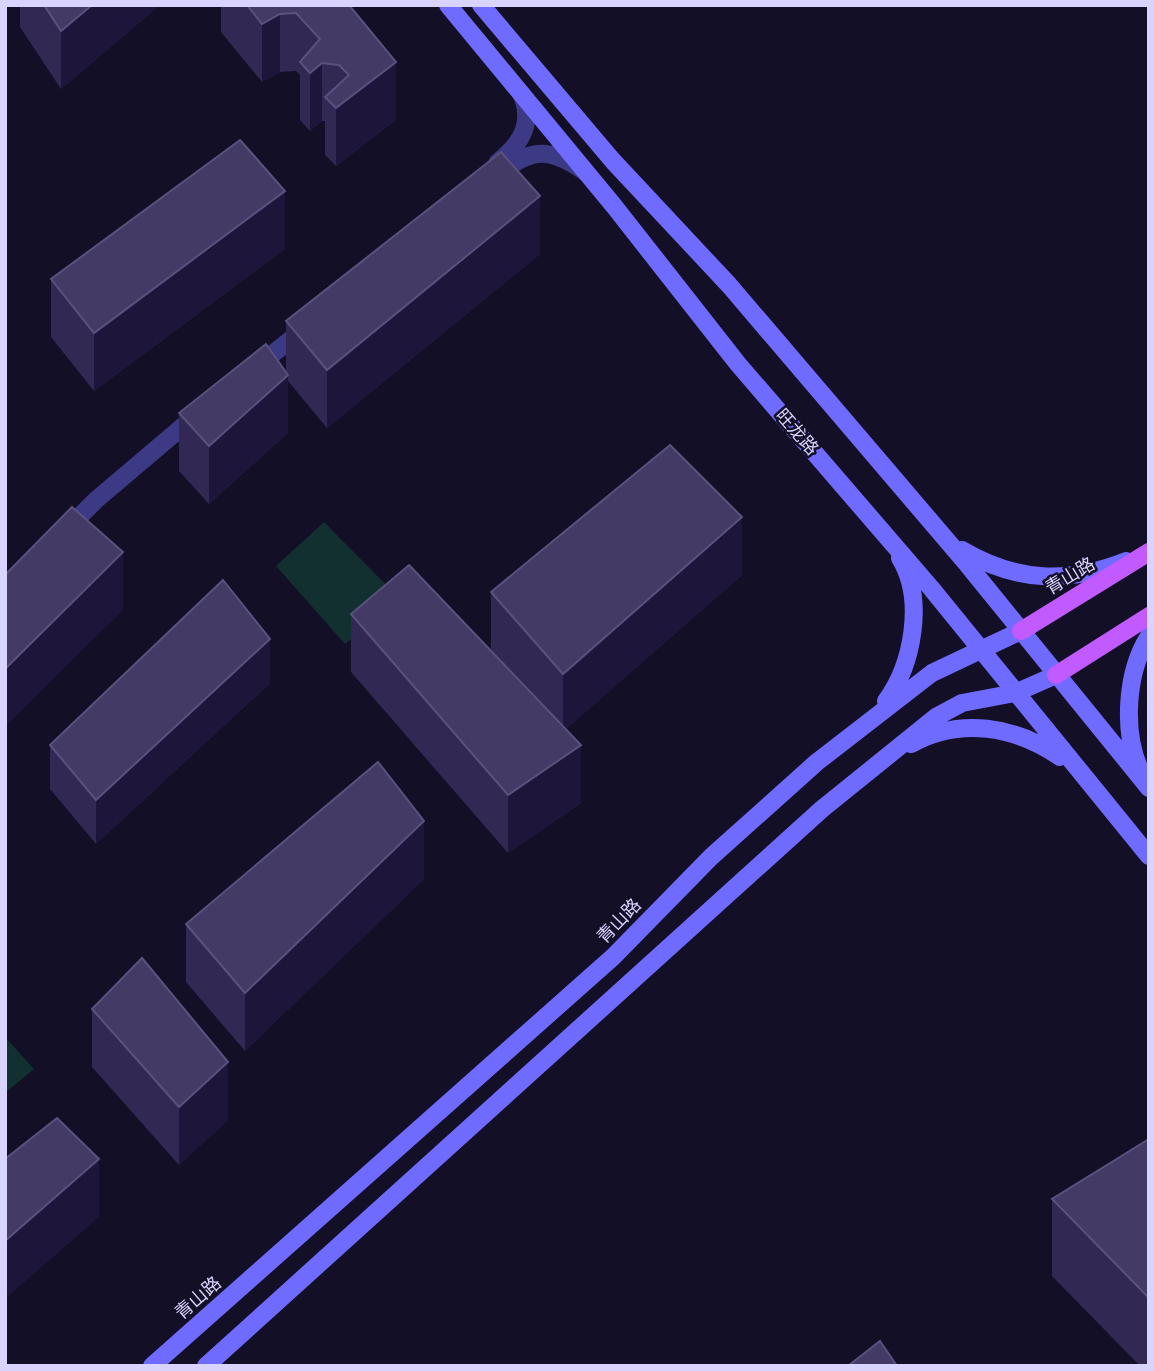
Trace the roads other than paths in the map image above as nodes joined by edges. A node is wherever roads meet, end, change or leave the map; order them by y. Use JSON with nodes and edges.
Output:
{"nodes":[{"id":1,"x":448,"y":5,"type":"edge"},
{"id":2,"x":481,"y":5,"type":"edge"},
{"id":3,"x":521,"y":93,"type":"junction"},
{"id":4,"x":587,"y":173,"type":"junction"},
{"id":5,"x":312,"y":316,"type":"edge"},
{"id":6,"x":238,"y":376,"type":"edge"},
{"id":7,"x":206,"y":401,"type":"edge"},
{"id":8,"x":932,"y":523,"type":"junction"},
{"id":9,"x":885,"y":534,"type":"junction"},
{"id":10,"x":46,"y":543,"type":"edge"},
{"id":11,"x":1149,"y":553,"type":"edge"},
{"id":12,"x":1149,"y":616,"type":"edge"},
{"id":13,"x":1021,"y":631,"type":"junction"},
{"id":14,"x":1149,"y":636,"type":"edge"},
{"id":15,"x":980,"y":649,"type":"junction"},
{"id":16,"x":1056,"y":675,"type":"junction"},
{"id":17,"x":1015,"y":692,"type":"junction"},
{"id":18,"x":876,"y":715,"type":"junction"},
{"id":19,"x":878,"y":763,"type":"junction"},
{"id":20,"x":1073,"y":766,"type":"junction"},
{"id":21,"x":1149,"y":788,"type":"edge"},
{"id":22,"x":1149,"y":856,"type":"edge"},
{"id":23,"x":152,"y":1366,"type":"edge"},
{"id":24,"x":206,"y":1366,"type":"edge"}],
"edges":[{"from":1,"to":3,"type":"main road","name":"旺龙路"},
{"from":2,"to":8,"type":"main road"},
{"from":3,"to":4,"type":"main road","name":"旺龙路"},
{"from":3,"to":4,"type":"street"},
{"from":4,"to":9,"type":"main road","name":"旺龙路"},
{"from":5,"to":6,"type":"street"},
{"from":7,"to":10,"type":"street"},
{"from":8,"to":11,"type":"main road"},
{"from":8,"to":13,"type":"main road"},
{"from":9,"to":15,"type":"main road","name":"旺龙路"},
{"from":9,"to":18,"type":"main road"},
{"from":11,"to":13,"type":"main road","name":"青山路"},
{"from":12,"to":16,"type":"main road"},
{"from":13,"to":15,"type":"main road","name":"青山路"},
{"from":13,"to":16,"type":"main road"},
{"from":14,"to":21,"type":"main road"},
{"from":15,"to":17,"type":"main road","name":"旺龙路"},
{"from":15,"to":18,"type":"main road","name":"青山路"},
{"from":16,"to":17,"type":"main road"},
{"from":16,"to":21,"type":"main road"},
{"from":17,"to":19,"type":"main road"},
{"from":17,"to":20,"type":"main road","name":"旺龙路"},
{"from":18,"to":23,"type":"main road","name":"青山路"},
{"from":19,"to":20,"type":"main road"},
{"from":19,"to":24,"type":"main road"},
{"from":20,"to":22,"type":"main road","name":"旺龙路"}]}
